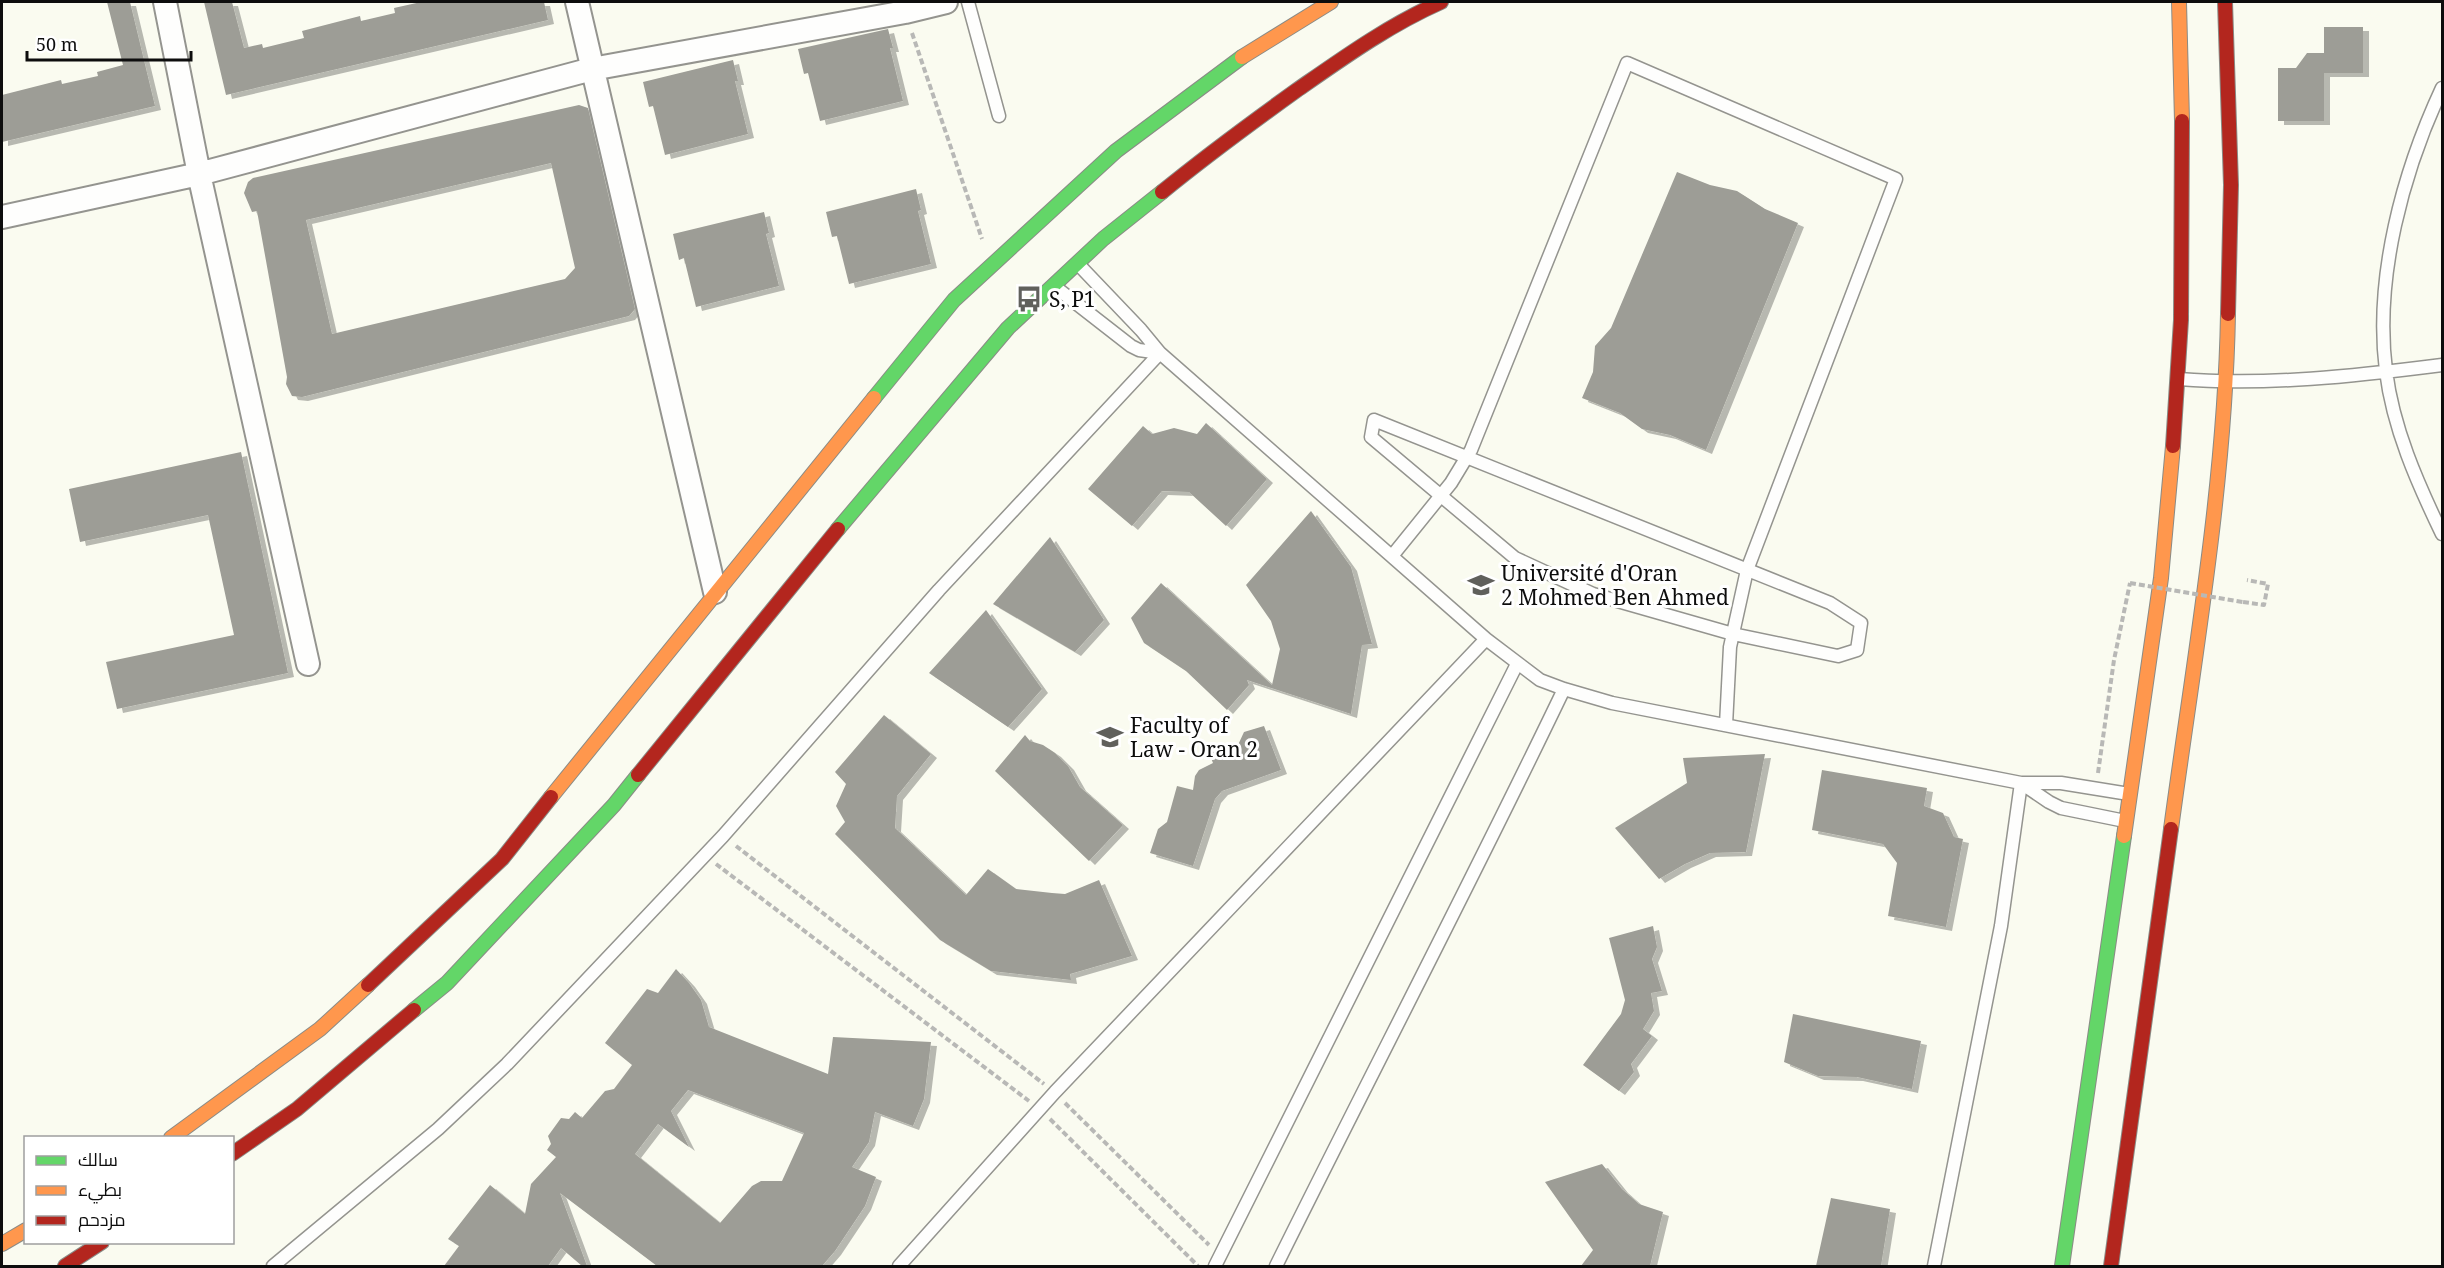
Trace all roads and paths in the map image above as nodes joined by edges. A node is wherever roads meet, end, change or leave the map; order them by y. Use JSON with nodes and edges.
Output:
{"nodes":[{"id":1,"x":165,"y":2,"type":"edge"},
{"id":2,"x":577,"y":2,"type":"edge"},
{"id":3,"x":946,"y":2,"type":"edge"},
{"id":4,"x":968,"y":2,"type":"edge"},
{"id":5,"x":1331,"y":2,"type":"edge"},
{"id":6,"x":1441,"y":2,"type":"edge"},
{"id":7,"x":2179,"y":2,"type":"edge"},
{"id":8,"x":2225,"y":2,"type":"edge"},
{"id":9,"x":904,"y":7,"type":"edge"},
{"id":10,"x":592,"y":69,"type":"junction"},
{"id":11,"x":2442,"y":88,"type":"edge"},
{"id":12,"x":999,"y":116,"type":"dead end"},
{"id":13,"x":199,"y":174,"type":"junction"},
{"id":14,"x":2,"y":217,"type":"edge"},
{"id":15,"x":1078,"y":263,"type":"junction"},
{"id":16,"x":991,"y":265,"type":"junction"},
{"id":17,"x":1054,"y":286,"type":"junction"},
{"id":18,"x":1160,"y":353,"type":"junction"},
{"id":19,"x":2442,"y":365,"type":"edge"},
{"id":20,"x":2386,"y":372,"type":"junction"},
{"id":21,"x":2177,"y":379,"type":"junction"},
{"id":22,"x":2227,"y":383,"type":"junction"},
{"id":23,"x":1467,"y":457,"type":"junction"},
{"id":24,"x":1440,"y":497,"type":"junction"},
{"id":25,"x":2442,"y":534,"type":"edge"},
{"id":26,"x":1392,"y":556,"type":"junction"},
{"id":27,"x":1747,"y":570,"type":"junction"},
{"id":28,"x":2247,"y":580,"type":"dead end"},
{"id":29,"x":715,"y":592,"type":"junction"},
{"id":30,"x":1733,"y":634,"type":"junction"},
{"id":31,"x":1486,"y":639,"type":"junction"},
{"id":32,"x":308,"y":664,"type":"dead end"},
{"id":33,"x":1517,"y":664,"type":"junction"},
{"id":34,"x":1564,"y":689,"type":"junction"},
{"id":35,"x":1726,"y":725,"type":"junction"},
{"id":36,"x":2021,"y":783,"type":"junction"},
{"id":37,"x":2095,"y":788,"type":"junction"},
{"id":38,"x":2131,"y":794,"type":"junction"},
{"id":39,"x":2127,"y":822,"type":"junction"},
{"id":40,"x":723,"y":836,"type":"junction"},
{"id":41,"x":705,"y":855,"type":"junction"},
{"id":42,"x":1054,"y":1092,"type":"junction"},
{"id":43,"x":1040,"y":1109,"type":"junction"},
{"id":44,"x":172,"y":1136,"type":"edge"},
{"id":45,"x":234,"y":1153,"type":"edge"},
{"id":46,"x":24,"y":1231,"type":"edge"},
{"id":47,"x":2,"y":1244,"type":"edge"},
{"id":48,"x":99,"y":1244,"type":"edge"},
{"id":49,"x":1218,"y":1261,"type":"edge"},
{"id":50,"x":65,"y":1266,"type":"edge"},
{"id":51,"x":273,"y":1266,"type":"edge"},
{"id":52,"x":898,"y":1266,"type":"edge"},
{"id":53,"x":1199,"y":1266,"type":"edge"},
{"id":54,"x":1276,"y":1266,"type":"edge"},
{"id":55,"x":1934,"y":1266,"type":"edge"},
{"id":56,"x":2062,"y":1266,"type":"edge"},
{"id":57,"x":2111,"y":1266,"type":"edge"}],
"edges":[{"from":1,"to":13,"type":"street"},
{"from":2,"to":10,"type":"street"},
{"from":3,"to":9,"type":"street"},
{"from":4,"to":12,"type":"lane"},
{"from":5,"to":16,"type":"main road"},
{"from":6,"to":15,"type":"main road"},
{"from":7,"to":21,"type":"main road"},
{"from":8,"to":22,"type":"main road"},
{"from":9,"to":10,"type":"street"},
{"from":9,"to":16,"type":"path"},
{"from":10,"to":13,"type":"street"},
{"from":10,"to":29,"type":"street"},
{"from":11,"to":20,"type":"lane"},
{"from":13,"to":14,"type":"street"},
{"from":13,"to":32,"type":"street"},
{"from":15,"to":17,"type":"main road"},
{"from":15,"to":18,"type":"lane"},
{"from":16,"to":29,"type":"main road"},
{"from":17,"to":18,"type":"lane"},
{"from":17,"to":45,"type":"main road"},
{"from":18,"to":26,"type":"lane"},
{"from":18,"to":40,"type":"lane"},
{"from":19,"to":20,"type":"lane"},
{"from":20,"to":22,"type":"lane"},
{"from":20,"to":25,"type":"lane"},
{"from":21,"to":22,"type":"lane"},
{"from":21,"to":38,"type":"main road"},
{"from":22,"to":57,"type":"main road"},
{"from":23,"to":24,"type":"lane"},
{"from":23,"to":24,"type":"lane"},
{"from":23,"to":27,"type":"lane"},
{"from":23,"to":27,"type":"lane"},
{"from":24,"to":26,"type":"lane"},
{"from":24,"to":30,"type":"lane"},
{"from":26,"to":31,"type":"lane"},
{"from":27,"to":30,"type":"lane"},
{"from":27,"to":30,"type":"lane"},
{"from":28,"to":37,"type":"path","bridge":true},
{"from":29,"to":44,"type":"main road"},
{"from":30,"to":35,"type":"lane"},
{"from":31,"to":33,"type":"lane"},
{"from":31,"to":42,"type":"lane"},
{"from":33,"to":34,"type":"lane"},
{"from":33,"to":49,"type":"lane"},
{"from":34,"to":35,"type":"lane"},
{"from":34,"to":54,"type":"lane"},
{"from":35,"to":36,"type":"lane"},
{"from":36,"to":37,"type":"lane"},
{"from":36,"to":39,"type":"lane"},
{"from":36,"to":55,"type":"lane"},
{"from":37,"to":38,"type":"lane"},
{"from":38,"to":39,"type":"main road"},
{"from":39,"to":56,"type":"main road"},
{"from":40,"to":41,"type":"lane"},
{"from":40,"to":42,"type":"path"},
{"from":41,"to":43,"type":"path"},
{"from":41,"to":51,"type":"lane"},
{"from":42,"to":43,"type":"lane"},
{"from":42,"to":49,"type":"path"},
{"from":43,"to":52,"type":"lane"},
{"from":43,"to":53,"type":"path"},
{"from":46,"to":47,"type":"main road"},
{"from":48,"to":50,"type":"main road"}]}
